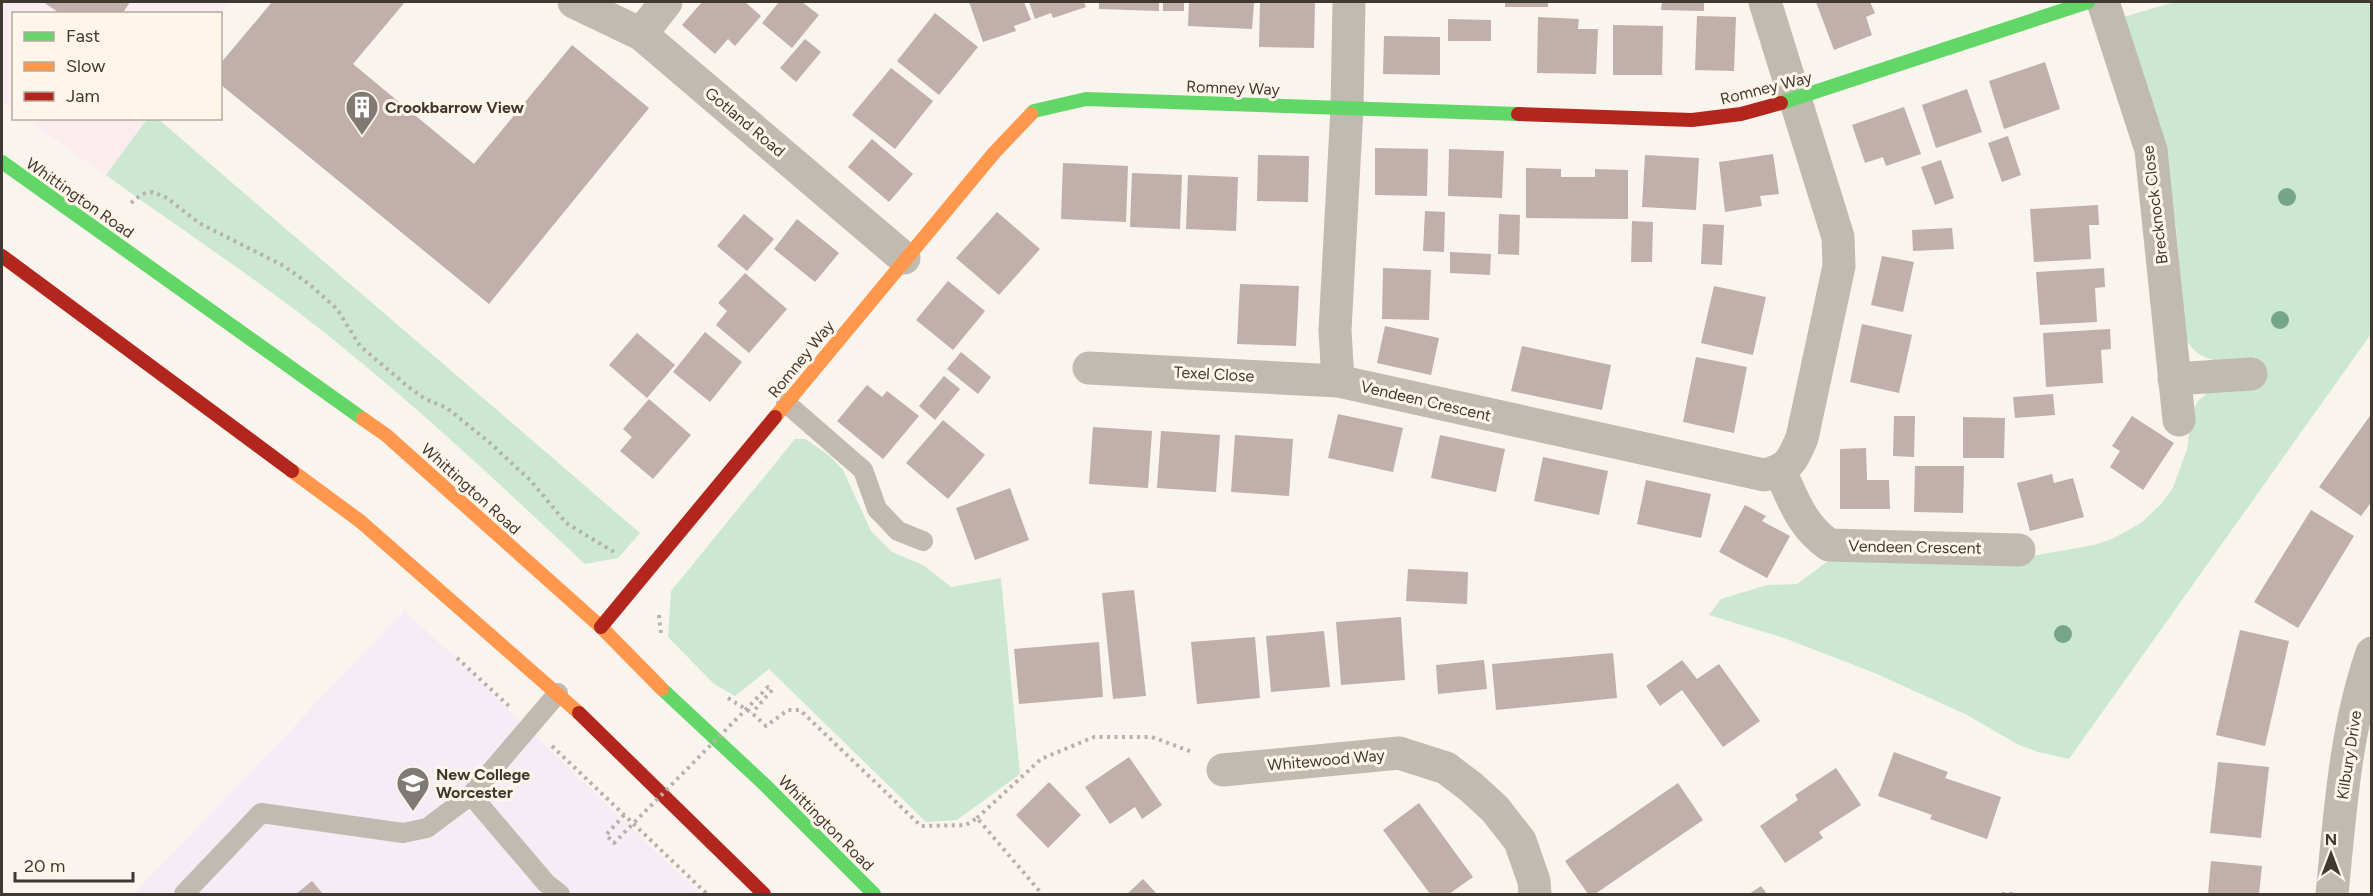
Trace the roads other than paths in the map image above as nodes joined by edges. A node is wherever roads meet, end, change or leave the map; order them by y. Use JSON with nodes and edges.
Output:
{"nodes":[{"id":1,"x":574,"y":2,"type":"edge"},
{"id":2,"x":666,"y":2,"type":"edge"},
{"id":3,"x":1349,"y":2,"type":"edge"},
{"id":4,"x":1765,"y":2,"type":"edge"},
{"id":5,"x":2088,"y":2,"type":"edge"},
{"id":6,"x":2103,"y":2,"type":"edge"},
{"id":7,"x":640,"y":34,"type":"junction"},
{"id":8,"x":1797,"y":99,"type":"junction"},
{"id":9,"x":1347,"y":108,"type":"junction"},
{"id":10,"x":2,"y":162,"type":"edge"},
{"id":11,"x":2,"y":256,"type":"edge"},
{"id":12,"x":904,"y":258,"type":"junction"},
{"id":13,"x":1089,"y":368,"type":"dead end"},
{"id":14,"x":2251,"y":374,"type":"dead end"},
{"id":15,"x":2175,"y":379,"type":"junction"},
{"id":16,"x":1338,"y":381,"type":"junction"},
{"id":17,"x":786,"y":403,"type":"junction"},
{"id":18,"x":2179,"y":420,"type":"dead end"},
{"id":19,"x":1780,"y":471,"type":"junction"},
{"id":20,"x":923,"y":541,"type":"dead end"},
{"id":21,"x":2019,"y":550,"type":"dead end"},
{"id":22,"x":601,"y":627,"type":"junction"},
{"id":23,"x":2372,"y":653,"type":"edge"},
{"id":24,"x":558,"y":693,"type":"junction"},
{"id":25,"x":1223,"y":770,"type":"road end"},
{"id":26,"x":471,"y":795,"type":"junction"},
{"id":27,"x":184,"y":894,"type":"edge"},
{"id":28,"x":560,"y":894,"type":"edge"},
{"id":29,"x":764,"y":894,"type":"edge"},
{"id":30,"x":874,"y":894,"type":"edge"},
{"id":31,"x":1535,"y":894,"type":"edge"},
{"id":32,"x":2332,"y":894,"type":"edge"}],
"edges":[{"from":1,"to":7,"type":"street","name":"Gotland Road"},
{"from":2,"to":7,"type":"street"},
{"from":3,"to":9,"type":"street","name":"Vendeen Crescent"},
{"from":4,"to":8,"type":"street"},
{"from":5,"to":8,"type":"main road","name":"Romney Way"},
{"from":6,"to":15,"type":"street","name":"Brecknock Close"},
{"from":7,"to":12,"type":"street","name":"Gotland Road"},
{"from":8,"to":9,"type":"main road","name":"Romney Way"},
{"from":8,"to":19,"type":"street"},
{"from":9,"to":12,"type":"main road","name":"Romney Way"},
{"from":9,"to":16,"type":"street","name":"Vendeen Crescent"},
{"from":10,"to":22,"type":"main road","name":"Whittington Road"},
{"from":11,"to":24,"type":"main road"},
{"from":12,"to":17,"type":"main road","name":"Romney Way"},
{"from":13,"to":16,"type":"street","name":"Texel Close"},
{"from":14,"to":15,"type":"street"},
{"from":15,"to":18,"type":"street","name":"Brecknock Close"},
{"from":16,"to":19,"type":"street","name":"Vendeen Crescent"},
{"from":17,"to":20,"type":"lane"},
{"from":17,"to":22,"type":"main road","name":"Romney Way"},
{"from":19,"to":21,"type":"street","name":"Vendeen Crescent"},
{"from":22,"to":30,"type":"main road","name":"Whittington Road"},
{"from":23,"to":32,"type":"street","name":"Kilbury Drive"},
{"from":24,"to":26,"type":"lane"},
{"from":24,"to":29,"type":"main road"},
{"from":25,"to":31,"type":"street","name":"Whitewood Way"},
{"from":26,"to":27,"type":"lane"},
{"from":26,"to":28,"type":"lane"}]}
